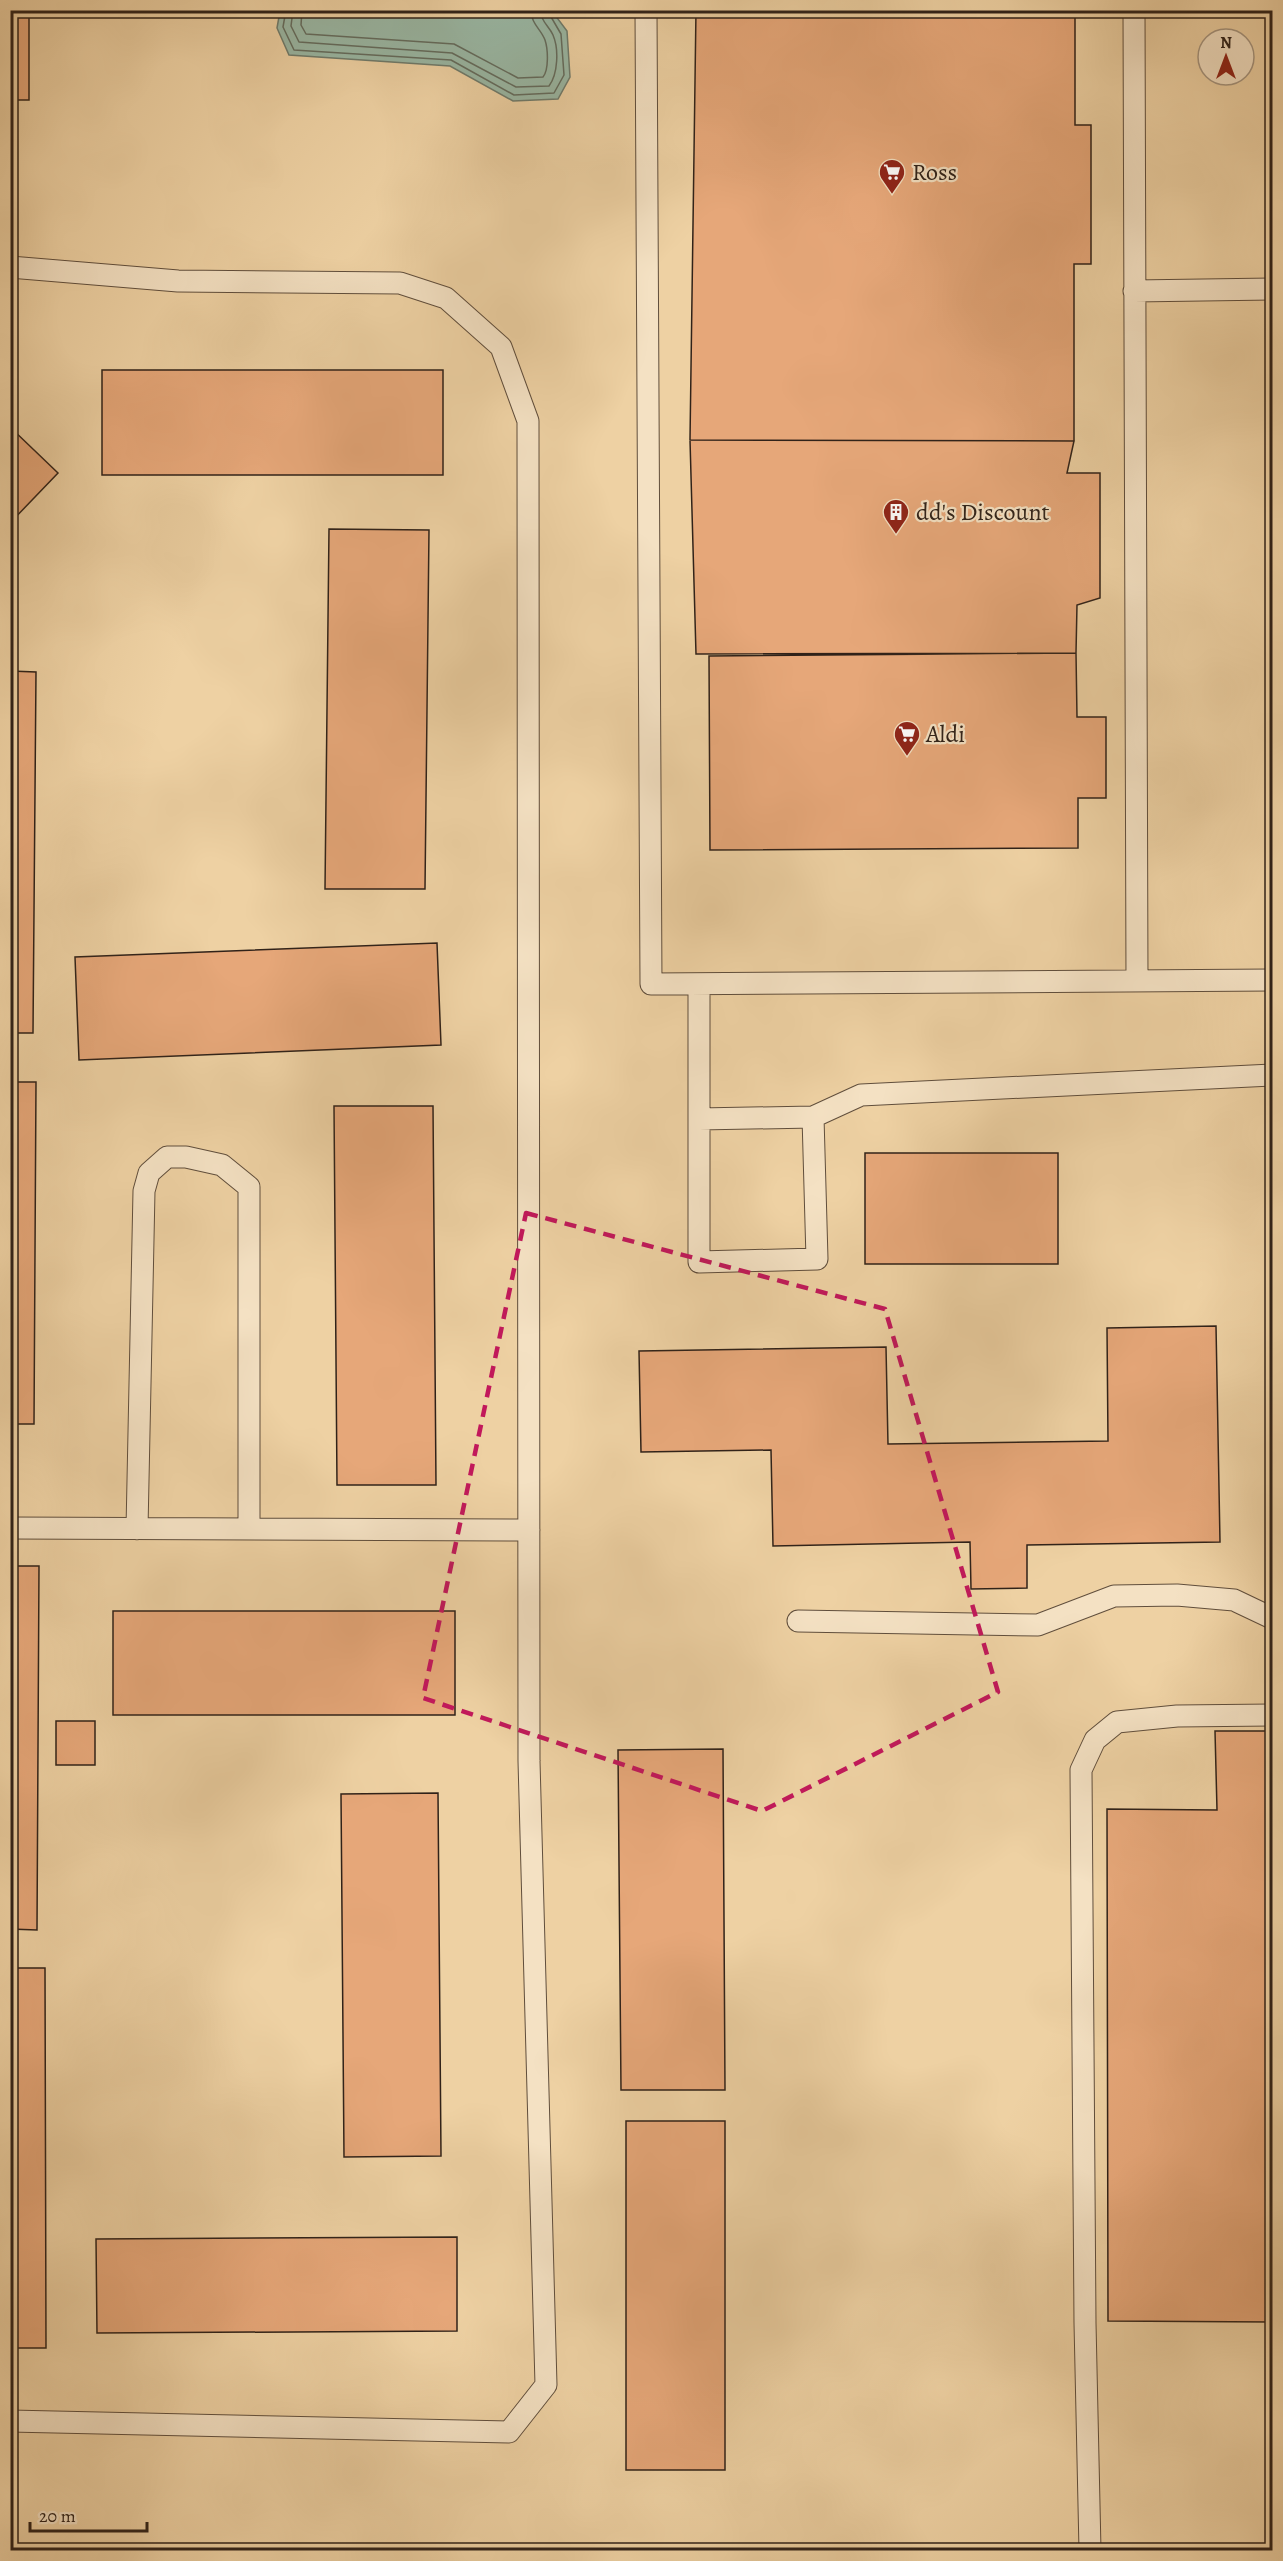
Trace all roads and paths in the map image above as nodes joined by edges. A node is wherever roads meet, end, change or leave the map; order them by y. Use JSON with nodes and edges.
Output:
{"nodes":[{"id":1,"x":646,"y":10,"type":"edge"},
{"id":2,"x":1134,"y":10,"type":"edge"},
{"id":3,"x":15,"y":267,"type":"edge"},
{"id":4,"x":1272,"y":290,"type":"edge"},
{"id":5,"x":1134,"y":291,"type":"junction"},
{"id":6,"x":1272,"y":980,"type":"edge"},
{"id":7,"x":1137,"y":981,"type":"junction"},
{"id":8,"x":699,"y":984,"type":"junction"},
{"id":9,"x":1272,"y":1075,"type":"edge"},
{"id":10,"x":813,"y":1117,"type":"junction"},
{"id":11,"x":699,"y":1119,"type":"junction"},
{"id":12,"x":10,"y":1528,"type":"edge"},
{"id":13,"x":137,"y":1529,"type":"junction"},
{"id":14,"x":249,"y":1529,"type":"junction"},
{"id":15,"x":529,"y":1530,"type":"junction"},
{"id":16,"x":1272,"y":1618,"type":"edge"},
{"id":17,"x":798,"y":1621,"type":"dead end"},
{"id":18,"x":1272,"y":1716,"type":"edge"},
{"id":19,"x":10,"y":2421,"type":"edge"},
{"id":20,"x":1090,"y":2550,"type":"edge"}],
"edges":[{"from":1,"to":8,"type":"lane"},
{"from":2,"to":5,"type":"lane"},
{"from":3,"to":15,"type":"lane"},
{"from":4,"to":5,"type":"lane"},
{"from":5,"to":7,"type":"lane"},
{"from":6,"to":7,"type":"lane"},
{"from":7,"to":8,"type":"lane"},
{"from":8,"to":11,"type":"lane"},
{"from":9,"to":10,"type":"lane"},
{"from":10,"to":11,"type":"lane"},
{"from":10,"to":11,"type":"lane"},
{"from":12,"to":13,"type":"lane"},
{"from":13,"to":14,"type":"lane"},
{"from":13,"to":14,"type":"lane"},
{"from":14,"to":15,"type":"lane"},
{"from":15,"to":19,"type":"lane"},
{"from":16,"to":17,"type":"lane"},
{"from":18,"to":20,"type":"lane"}]}
